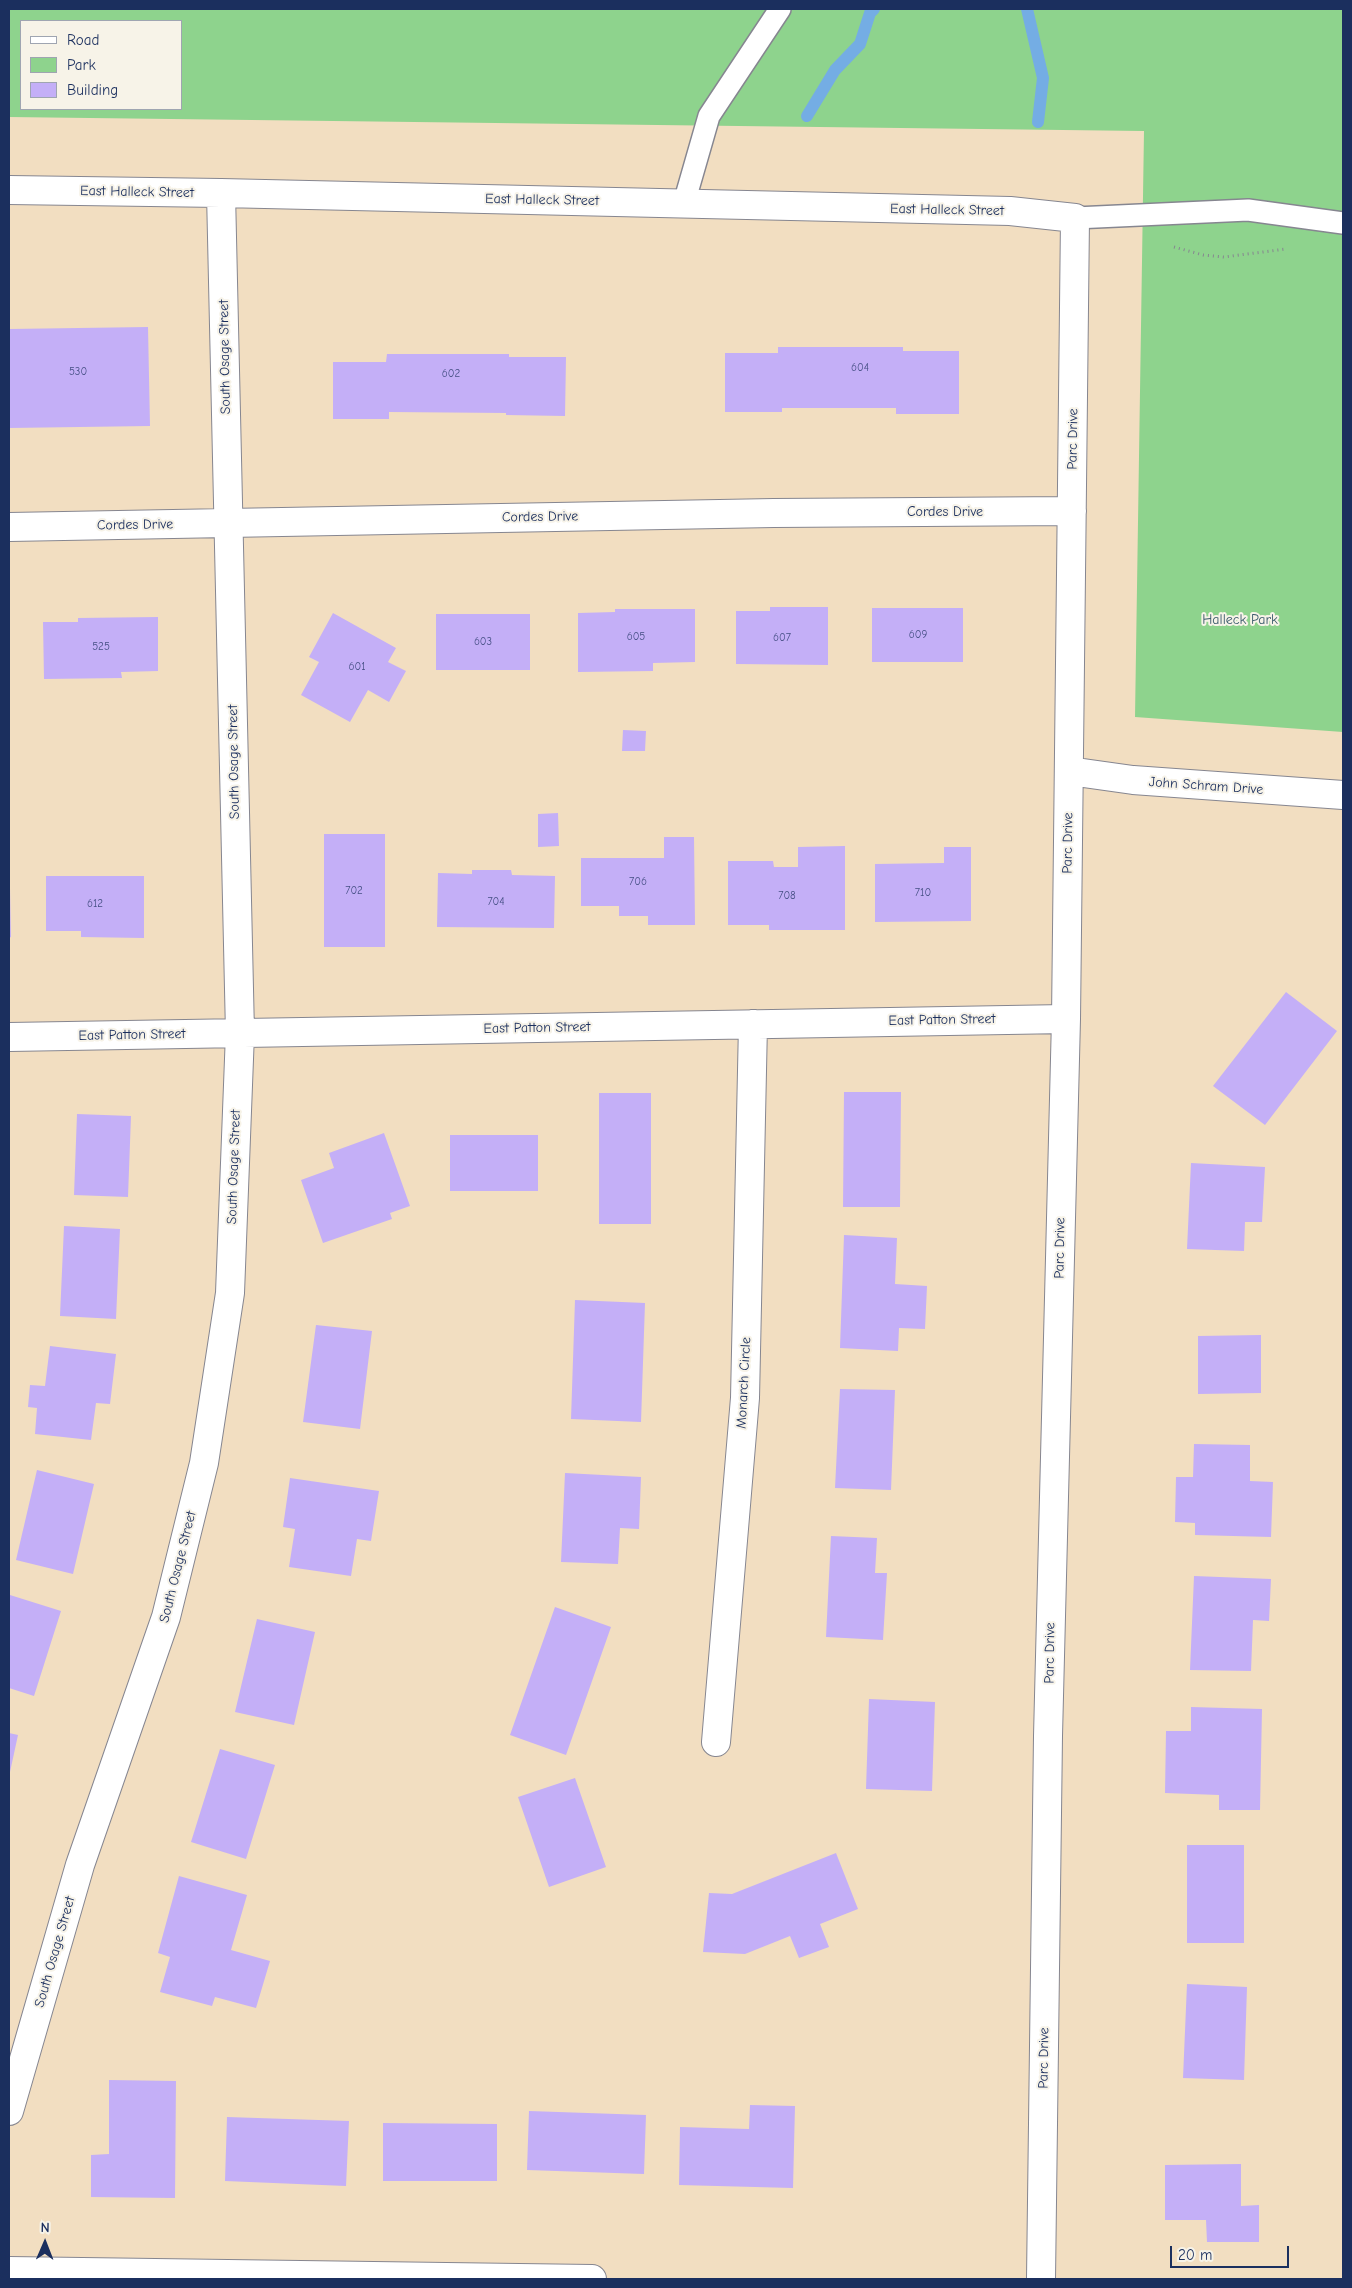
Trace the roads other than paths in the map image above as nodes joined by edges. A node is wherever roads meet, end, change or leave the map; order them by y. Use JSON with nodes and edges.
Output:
{"nodes":[{"id":1,"x":780,"y":9,"type":"edge"},
{"id":2,"x":9,"y":190,"type":"edge"},
{"id":3,"x":221,"y":193,"type":"junction"},
{"id":4,"x":684,"y":203,"type":"junction"},
{"id":5,"x":1075,"y":218,"type":"junction"},
{"id":6,"x":1343,"y":223,"type":"edge"},
{"id":7,"x":1072,"y":511,"type":"junction"},
{"id":8,"x":228,"y":523,"type":"junction"},
{"id":9,"x":9,"y":527,"type":"edge"},
{"id":10,"x":1069,"y":771,"type":"junction"},
{"id":11,"x":1343,"y":795,"type":"edge"},
{"id":12,"x":1066,"y":1019,"type":"junction"},
{"id":13,"x":753,"y":1024,"type":"junction"},
{"id":14,"x":240,"y":1033,"type":"junction"},
{"id":15,"x":9,"y":1037,"type":"edge"},
{"id":16,"x":716,"y":1742,"type":"dead end"},
{"id":17,"x":9,"y":2111,"type":"edge"},
{"id":18,"x":9,"y":2271,"type":"edge"},
{"id":19,"x":592,"y":2279,"type":"edge"},
{"id":20,"x":1041,"y":2279,"type":"edge"}],
"edges":[{"from":1,"to":4,"type":"lane"},
{"from":2,"to":3,"type":"street","name":"East Halleck Street"},
{"from":3,"to":4,"type":"street","name":"East Halleck Street"},
{"from":3,"to":8,"type":"street","name":"South Osage Street"},
{"from":4,"to":5,"type":"street","name":"East Halleck Street"},
{"from":5,"to":6,"type":"lane"},
{"from":5,"to":7,"type":"street","name":"Parc Drive"},
{"from":7,"to":8,"type":"street","name":"Cordes Drive"},
{"from":7,"to":10,"type":"street","name":"Parc Drive"},
{"from":8,"to":9,"type":"street","name":"Cordes Drive"},
{"from":8,"to":14,"type":"street","name":"South Osage Street"},
{"from":10,"to":11,"type":"street","name":"John Schram Drive"},
{"from":10,"to":12,"type":"street","name":"Parc Drive"},
{"from":12,"to":13,"type":"street","name":"East Patton Street"},
{"from":12,"to":20,"type":"street","name":"Parc Drive"},
{"from":13,"to":14,"type":"street","name":"East Patton Street"},
{"from":13,"to":16,"type":"street","name":"Monarch Circle"},
{"from":14,"to":15,"type":"street","name":"East Patton Street"},
{"from":14,"to":17,"type":"street","name":"South Osage Street"},
{"from":18,"to":19,"type":"street"}]}
